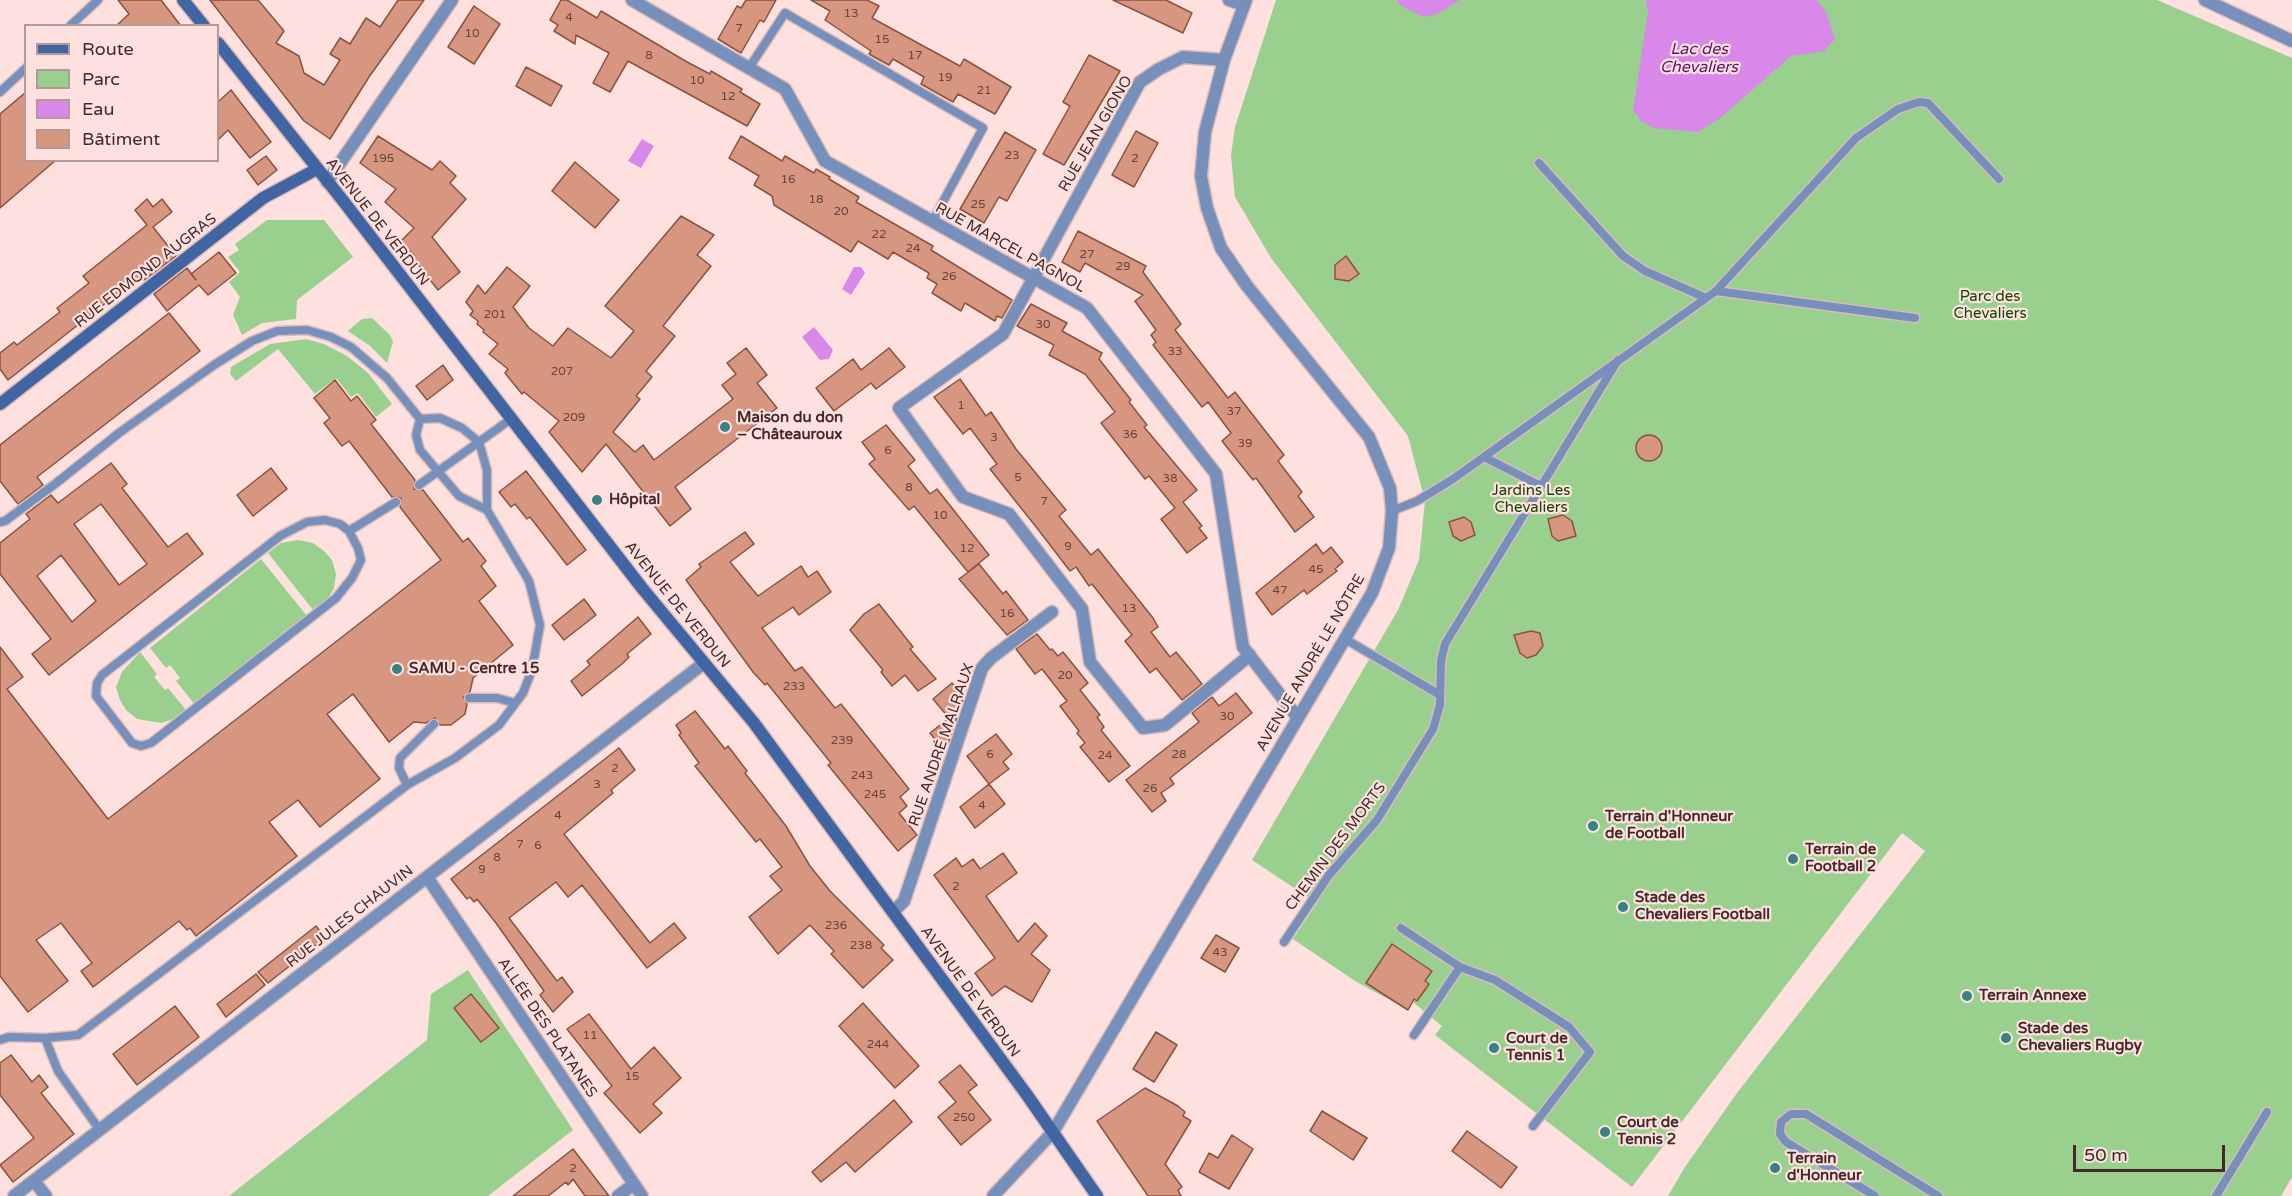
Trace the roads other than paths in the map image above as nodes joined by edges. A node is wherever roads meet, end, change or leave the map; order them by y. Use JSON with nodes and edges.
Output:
{"nodes":[{"id":1,"x":98,"y":0,"type":"edge"},
{"id":2,"x":183,"y":0,"type":"edge"},
{"id":3,"x":452,"y":0,"type":"edge"},
{"id":4,"x":632,"y":0,"type":"edge"},
{"id":5,"x":1229,"y":0,"type":"edge"},
{"id":6,"x":2205,"y":0,"type":"edge"},
{"id":7,"x":1245,"y":3,"type":"edge"},
{"id":8,"x":72,"y":24,"type":"edge"},
{"id":9,"x":202,"y":24,"type":"edge"},
{"id":10,"x":2292,"y":41,"type":"edge"},
{"id":11,"x":219,"y":44,"type":"edge"},
{"id":12,"x":1224,"y":60,"type":"junction"},
{"id":13,"x":749,"y":68,"type":"junction"},
{"id":14,"x":24,"y":70,"type":"edge"},
{"id":15,"x":0,"y":92,"type":"edge"},
{"id":16,"x":1539,"y":163,"type":"dead end"},
{"id":17,"x":317,"y":169,"type":"junction"},
{"id":18,"x":1999,"y":179,"type":"dead end"},
{"id":19,"x":327,"y":182,"type":"junction"},
{"id":20,"x":932,"y":222,"type":"junction"},
{"id":21,"x":1032,"y":279,"type":"junction"},
{"id":22,"x":1716,"y":291,"type":"junction"},
{"id":23,"x":1706,"y":298,"type":"junction"},
{"id":24,"x":1915,"y":318,"type":"dead end"},
{"id":25,"x":1620,"y":357,"type":"junction"},
{"id":26,"x":0,"y":404,"type":"edge"},
{"id":27,"x":420,"y":419,"type":"junction"},
{"id":28,"x":511,"y":419,"type":"junction"},
{"id":29,"x":478,"y":442,"type":"junction"},
{"id":30,"x":1484,"y":457,"type":"junction"},
{"id":31,"x":438,"y":471,"type":"junction"},
{"id":32,"x":419,"y":485,"type":"dead end"},
{"id":33,"x":1541,"y":486,"type":"junction"},
{"id":34,"x":396,"y":502,"type":"dead end"},
{"id":35,"x":487,"y":510,"type":"junction"},
{"id":36,"x":1392,"y":511,"type":"junction"},
{"id":37,"x":0,"y":522,"type":"edge"},
{"id":38,"x":349,"y":531,"type":"junction"},
{"id":39,"x":1052,"y":612,"type":"dead end"},
{"id":40,"x":1345,"y":639,"type":"junction"},
{"id":41,"x":1250,"y":655,"type":"junction"},
{"id":42,"x":704,"y":663,"type":"junction"},
{"id":43,"x":1440,"y":695,"type":"junction"},
{"id":44,"x":469,"y":698,"type":"dead end"},
{"id":45,"x":515,"y":703,"type":"junction"},
{"id":46,"x":1298,"y":718,"type":"junction"},
{"id":47,"x":434,"y":724,"type":"dead end"},
{"id":48,"x":407,"y":785,"type":"junction"},
{"id":49,"x":427,"y":877,"type":"junction"},
{"id":50,"x":893,"y":912,"type":"junction"},
{"id":51,"x":1401,"y":928,"type":"dead end"},
{"id":52,"x":1284,"y":942,"type":"dead end"},
{"id":53,"x":1460,"y":967,"type":"junction"},
{"id":54,"x":1413,"y":1035,"type":"dead end"},
{"id":55,"x":45,"y":1038,"type":"junction"},
{"id":56,"x":0,"y":1041,"type":"edge"},
{"id":57,"x":2267,"y":1112,"type":"dead end"},
{"id":58,"x":1533,"y":1126,"type":"dead end"},
{"id":59,"x":99,"y":1129,"type":"junction"},
{"id":60,"x":1053,"y":1132,"type":"junction"},
{"id":61,"x":34,"y":1181,"type":"junction"},
{"id":62,"x":634,"y":1184,"type":"junction"},
{"id":63,"x":14,"y":1196,"type":"edge"},
{"id":64,"x":46,"y":1196,"type":"edge"},
{"id":65,"x":618,"y":1196,"type":"edge"},
{"id":66,"x":642,"y":1196,"type":"edge"},
{"id":67,"x":993,"y":1196,"type":"edge"},
{"id":68,"x":1097,"y":1196,"type":"edge"},
{"id":69,"x":1875,"y":1196,"type":"edge"},
{"id":70,"x":1938,"y":1196,"type":"edge"},
{"id":71,"x":2216,"y":1196,"type":"edge"}],
"edges":[{"from":1,"to":8,"type":"lane"},
{"from":2,"to":9,"type":"main road"},
{"from":3,"to":19,"type":"street"},
{"from":4,"to":13,"type":"street","name":"RUE MARCEL PAGNOL"},
{"from":5,"to":7,"type":"street"},
{"from":6,"to":10,"type":"street"},
{"from":7,"to":12,"type":"street","name":"AVENUE ANDRÉ LE NÔTRE"},
{"from":11,"to":17,"type":"main road","name":"AVENUE DE VERDUN"},
{"from":12,"to":21,"type":"street","name":"RUE JEAN GIONO"},
{"from":12,"to":36,"type":"street","name":"AVENUE ANDRÉ LE NÔTRE"},
{"from":13,"to":20,"type":"street","name":"RUE MARCEL PAGNOL"},
{"from":13,"to":20,"type":"lane"},
{"from":14,"to":15,"type":"lane"},
{"from":16,"to":23,"type":"lane"},
{"from":17,"to":19,"type":"main road","name":"AVENUE DE VERDUN"},
{"from":17,"to":26,"type":"main road","name":"RUE EDMOND AUGRAS"},
{"from":18,"to":22,"type":"lane"},
{"from":19,"to":28,"type":"main road","name":"AVENUE DE VERDUN"},
{"from":20,"to":21,"type":"street","name":"RUE MARCEL PAGNOL"},
{"from":21,"to":41,"type":"street","name":"RUE MARCEL PAGNOL"},
{"from":21,"to":41,"type":"street","name":"RUE JEAN GIONO"},
{"from":22,"to":23,"type":"lane"},
{"from":22,"to":24,"type":"lane"},
{"from":23,"to":25,"type":"lane"},
{"from":25,"to":30,"type":"lane"},
{"from":25,"to":33,"type":"lane","name":"CHEMIN DES MORTS"},
{"from":27,"to":29,"type":"lane"},
{"from":27,"to":31,"type":"lane"},
{"from":27,"to":37,"type":"lane"},
{"from":28,"to":29,"type":"lane"},
{"from":28,"to":42,"type":"main road","name":"AVENUE DE VERDUN"},
{"from":29,"to":31,"type":"lane"},
{"from":29,"to":35,"type":"lane"},
{"from":30,"to":33,"type":"lane"},
{"from":30,"to":36,"type":"lane"},
{"from":31,"to":32,"type":"lane"},
{"from":31,"to":35,"type":"lane"},
{"from":33,"to":43,"type":"lane","name":"CHEMIN DES MORTS"},
{"from":34,"to":38,"type":"lane"},
{"from":35,"to":45,"type":"lane"},
{"from":36,"to":40,"type":"street","name":"AVENUE ANDRÉ LE NÔTRE"},
{"from":38,"to":38,"type":"lane"},
{"from":39,"to":50,"type":"street","name":"RUE ANDRÉ MALRAUX"},
{"from":40,"to":43,"type":"lane"},
{"from":40,"to":46,"type":"street","name":"AVENUE ANDRÉ LE NÔTRE"},
{"from":41,"to":46,"type":"street","name":"RUE MARCEL PAGNOL"},
{"from":42,"to":49,"type":"street","name":"RUE JULES CHAUVIN"},
{"from":42,"to":50,"type":"main road","name":"AVENUE DE VERDUN"},
{"from":43,"to":52,"type":"lane","name":"CHEMIN DES MORTS"},
{"from":44,"to":45,"type":"lane"},
{"from":45,"to":48,"type":"lane"},
{"from":46,"to":60,"type":"street","name":"AVENUE ANDRÉ LE NÔTRE"},
{"from":47,"to":48,"type":"lane"},
{"from":48,"to":55,"type":"lane"},
{"from":49,"to":59,"type":"street","name":"RUE JULES CHAUVIN"},
{"from":49,"to":62,"type":"street","name":"ALLÉE DES PLATANES"},
{"from":50,"to":60,"type":"main road","name":"AVENUE DE VERDUN"},
{"from":51,"to":53,"type":"lane"},
{"from":53,"to":54,"type":"lane"},
{"from":53,"to":58,"type":"lane"},
{"from":55,"to":56,"type":"lane"},
{"from":55,"to":59,"type":"lane"},
{"from":57,"to":71,"type":"lane"},
{"from":59,"to":61,"type":"street","name":"RUE JULES CHAUVIN"},
{"from":60,"to":67,"type":"street","name":"AVENUE ANDRÉ LE NÔTRE"},
{"from":60,"to":68,"type":"main road","name":"AVENUE DE VERDUN"},
{"from":61,"to":63,"type":"street","name":"RUE JULES CHAUVIN"},
{"from":61,"to":64,"type":"street"},
{"from":62,"to":65,"type":"street"},
{"from":62,"to":66,"type":"street","name":"ALLÉE DES PLATANES"},
{"from":69,"to":70,"type":"lane"}]}
